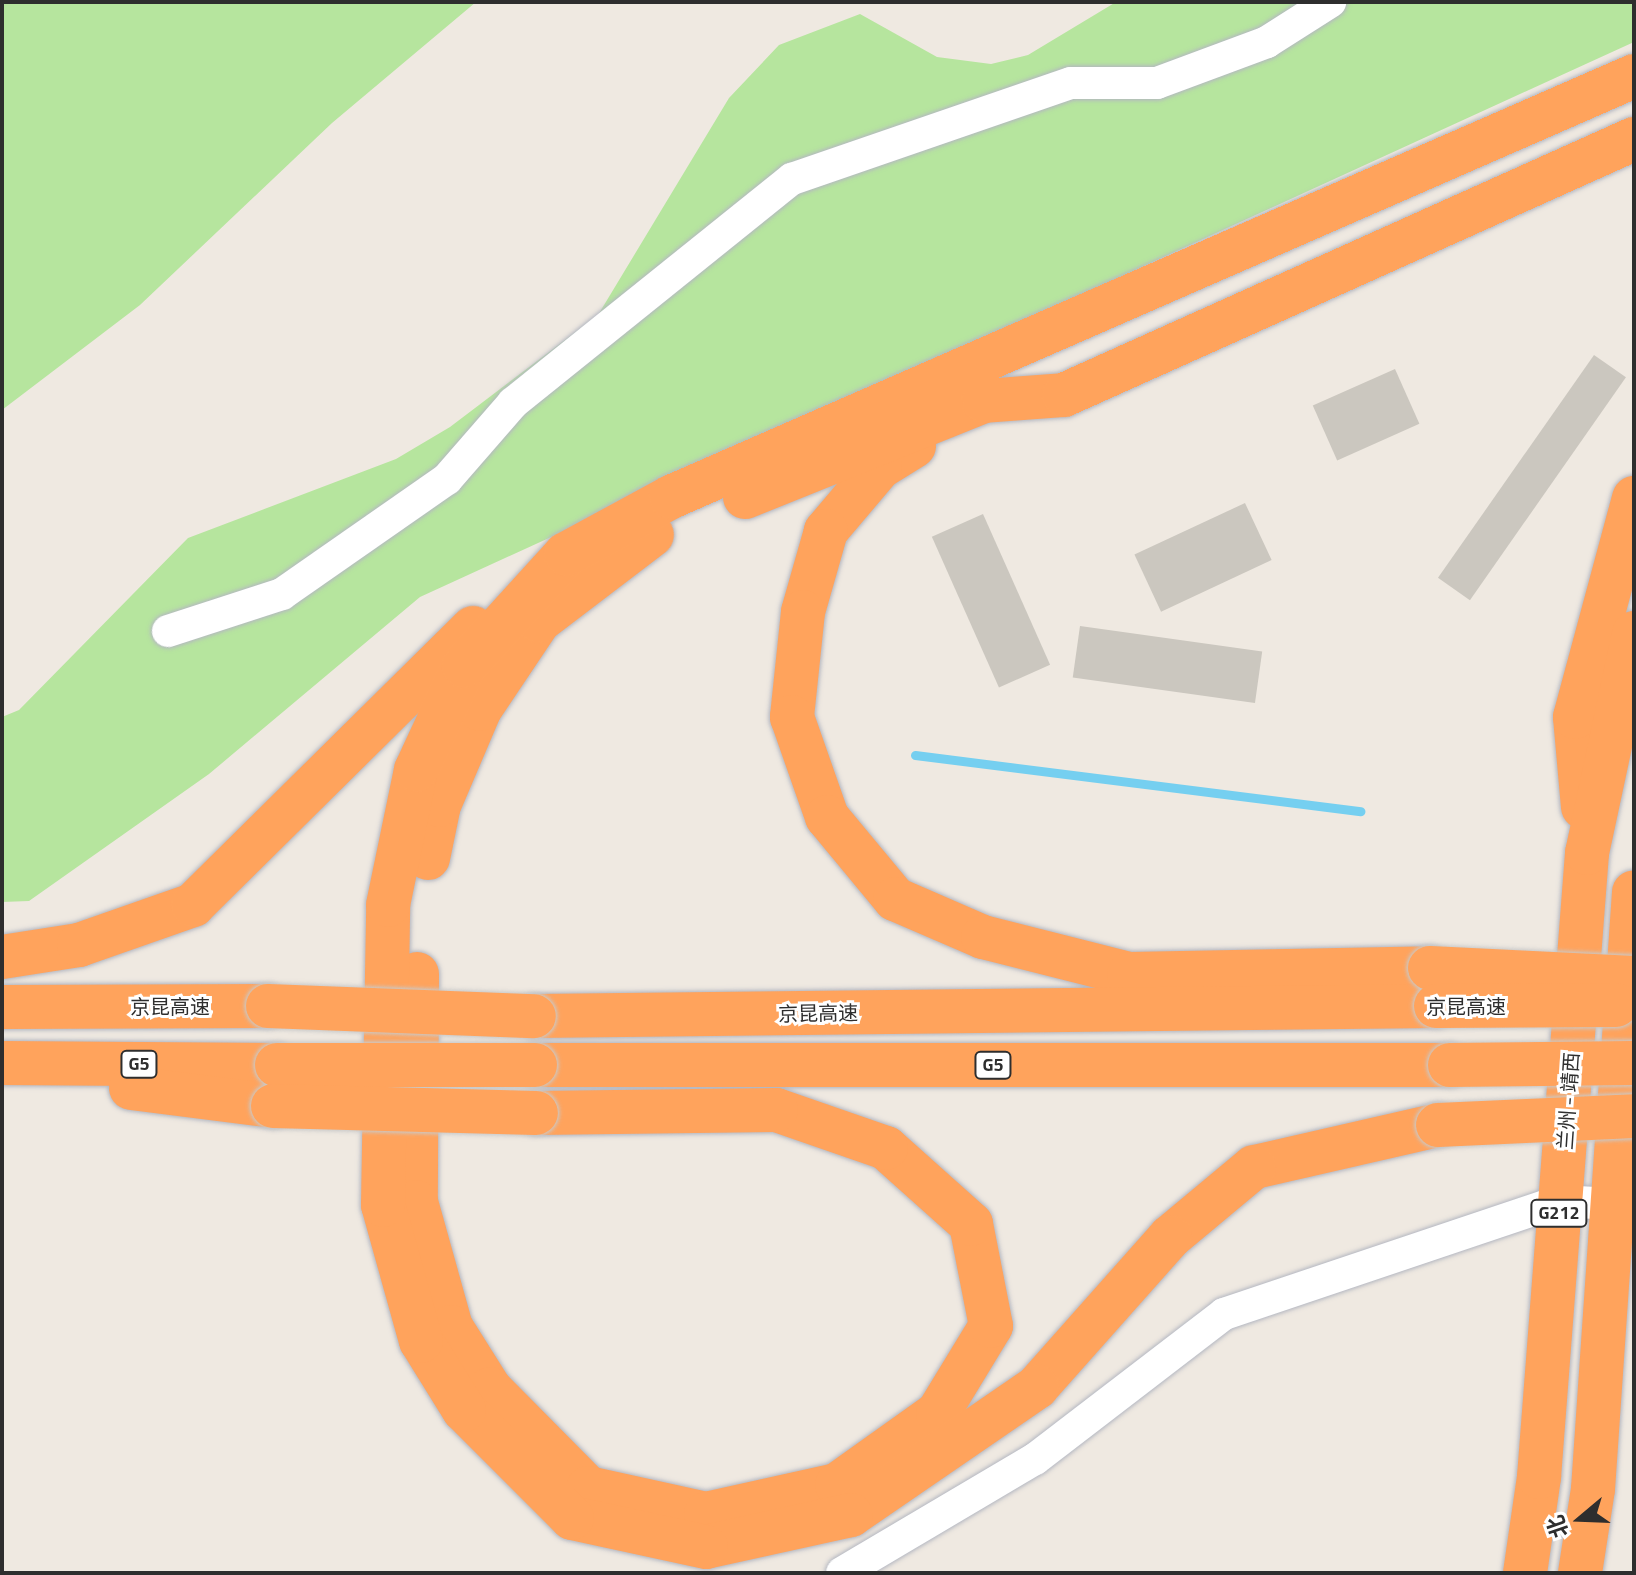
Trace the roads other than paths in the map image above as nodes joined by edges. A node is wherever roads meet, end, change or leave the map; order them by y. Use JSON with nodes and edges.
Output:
{"nodes":[{"id":1,"x":1330,"y":2,"type":"edge"},
{"id":2,"x":1634,"y":76,"type":"edge"},
{"id":3,"x":1634,"y":139,"type":"edge"},
{"id":4,"x":984,"y":401,"type":"junction"},
{"id":5,"x":1634,"y":498,"type":"edge"},
{"id":6,"x":566,"y":554,"type":"junction"},
{"id":7,"x":168,"y":631,"type":"dead end"},
{"id":8,"x":1634,"y":633,"type":"edge"},
{"id":9,"x":1587,"y":853,"type":"junction"},
{"id":10,"x":1634,"y":892,"type":"edge"},
{"id":11,"x":2,"y":957,"type":"edge"},
{"id":12,"x":1634,"y":978,"type":"edge"},
{"id":13,"x":1433,"y":987,"type":"junction"},
{"id":14,"x":1634,"y":991,"type":"edge"},
{"id":15,"x":2,"y":1007,"type":"edge"},
{"id":16,"x":1631,"y":1036,"type":"edge"},
{"id":17,"x":2,"y":1063,"type":"edge"},
{"id":18,"x":2,"y":1072,"type":"edge"},
{"id":19,"x":275,"y":1086,"type":"junction"},
{"id":20,"x":1634,"y":1116,"type":"edge"},
{"id":21,"x":1560,"y":1201,"type":"junction"},
{"id":22,"x":1613,"y":1204,"type":"junction"},
{"id":23,"x":842,"y":1573,"type":"edge"},
{"id":24,"x":1525,"y":1573,"type":"edge"},
{"id":25,"x":1580,"y":1573,"type":"edge"}],
"edges":[{"from":1,"to":7,"type":"street"},
{"from":2,"to":6,"type":"highway"},
{"from":3,"to":4,"type":"highway"},
{"from":4,"to":13,"type":"highway"},
{"from":4,"to":19,"type":"highway","bridge":true},
{"from":5,"to":9,"type":"highway"},
{"from":6,"to":11,"type":"highway"},
{"from":6,"to":20,"type":"highway","bridge":true},
{"from":8,"to":9,"type":"highway","name":"兰州 - 靖西","number":"G212"},
{"from":9,"to":21,"type":"highway","name":"兰州 - 靖西","number":"G212"},
{"from":10,"to":16,"type":"highway","number":"G212"},
{"from":12,"to":13,"type":"highway","bridge":true},
{"from":13,"to":15,"type":"highway","name":"京昆高速","bridge":true},
{"from":13,"to":16,"type":"highway","name":"京昆高速","bridge":true},
{"from":14,"to":16,"type":"highway"},
{"from":16,"to":19,"type":"highway","number":"G5","bridge":true},
{"from":16,"to":22,"type":"highway","number":"G212"},
{"from":17,"to":19,"type":"highway","number":"G5"},
{"from":18,"to":19,"type":"highway"},
{"from":21,"to":22,"type":"street"},
{"from":21,"to":23,"type":"street"},
{"from":21,"to":24,"type":"highway","name":"兰州 - 靖西","number":"G212"},
{"from":22,"to":25,"type":"highway","number":"G212"}]}
